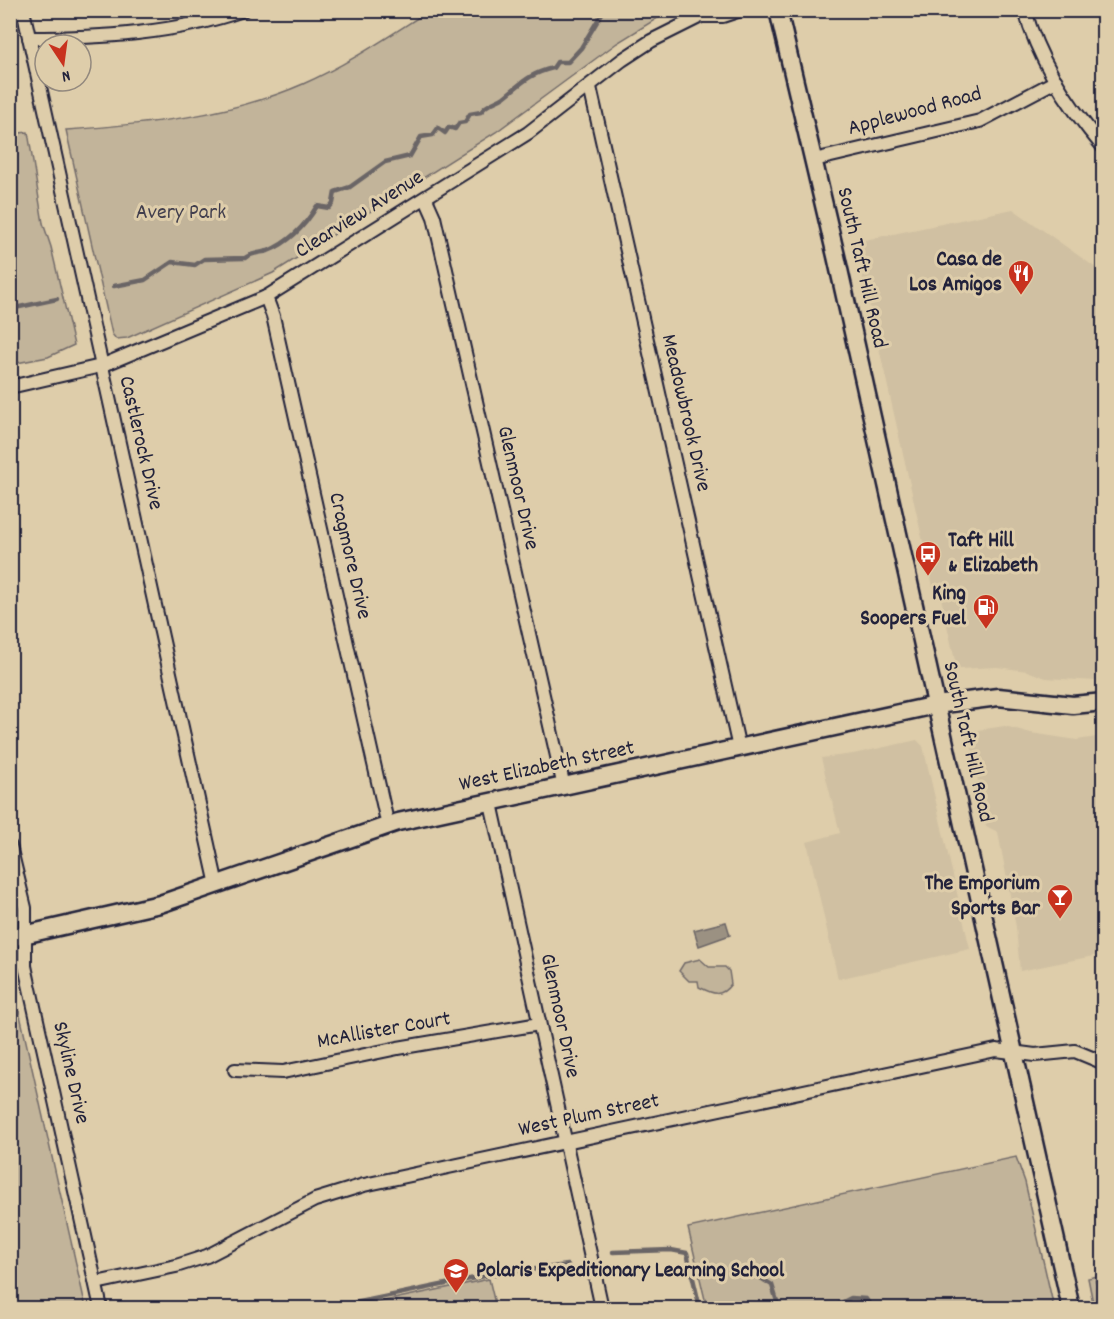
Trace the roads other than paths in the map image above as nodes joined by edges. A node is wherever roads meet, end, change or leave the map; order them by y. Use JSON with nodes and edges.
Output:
{"nodes":[{"id":1,"x":22,"y":10,"type":"edge"},
{"id":2,"x":243,"y":10,"type":"edge"},
{"id":3,"x":741,"y":10,"type":"edge"},
{"id":4,"x":1024,"y":10,"type":"edge"},
{"id":5,"x":778,"y":11,"type":"edge"},
{"id":6,"x":702,"y":13,"type":"edge"},
{"id":7,"x":29,"y":38,"type":"junction"},
{"id":8,"x":1056,"y":81,"type":"junction"},
{"id":9,"x":590,"y":87,"type":"junction"},
{"id":10,"x":1104,"y":148,"type":"edge"},
{"id":11,"x":814,"y":160,"type":"junction"},
{"id":12,"x":426,"y":199,"type":"junction"},
{"id":13,"x":266,"y":297,"type":"junction"},
{"id":14,"x":101,"y":366,"type":"junction"},
{"id":15,"x":10,"y":387,"type":"edge"},
{"id":16,"x":1104,"y":702,"type":"edge"},
{"id":17,"x":936,"y":705,"type":"junction"},
{"id":18,"x":739,"y":748,"type":"junction"},
{"id":19,"x":564,"y":787,"type":"junction"},
{"id":20,"x":491,"y":803,"type":"junction"},
{"id":21,"x":388,"y":826,"type":"junction"},
{"id":22,"x":10,"y":846,"type":"edge"},
{"id":23,"x":217,"y":885,"type":"junction"},
{"id":24,"x":18,"y":937,"type":"edge"},
{"id":25,"x":539,"y":1024,"type":"junction"},
{"id":26,"x":1014,"y":1052,"type":"junction"},
{"id":27,"x":1104,"y":1063,"type":"edge"},
{"id":28,"x":235,"y":1070,"type":"dead end"},
{"id":29,"x":565,"y":1143,"type":"junction"},
{"id":30,"x":96,"y":1283,"type":"junction"},
{"id":31,"x":101,"y":1308,"type":"edge"},
{"id":32,"x":602,"y":1308,"type":"edge"},
{"id":33,"x":1071,"y":1308,"type":"edge"}],
"edges":[{"from":1,"to":7,"type":"street","name":"Castlerock Drive"},
{"from":2,"to":7,"type":"street"},
{"from":3,"to":6,"type":"street","name":"Clearview Avenue"},
{"from":4,"to":8,"type":"street"},
{"from":5,"to":11,"type":"main road","name":"South Taft Hill Road"},
{"from":6,"to":9,"type":"street","name":"Clearview Avenue"},
{"from":7,"to":14,"type":"street","name":"Castlerock Drive"},
{"from":8,"to":10,"type":"street"},
{"from":8,"to":11,"type":"street","name":"Applewood Road"},
{"from":9,"to":12,"type":"street","name":"Clearview Avenue"},
{"from":9,"to":18,"type":"street","name":"Meadowbrook Drive"},
{"from":11,"to":17,"type":"main road","name":"South Taft Hill Road"},
{"from":12,"to":13,"type":"street","name":"Clearview Avenue"},
{"from":12,"to":19,"type":"street","name":"Glenmoor Drive"},
{"from":13,"to":14,"type":"street","name":"Clearview Avenue"},
{"from":13,"to":21,"type":"street","name":"Cragmore Drive"},
{"from":14,"to":15,"type":"street","name":"Clearview Avenue"},
{"from":14,"to":23,"type":"street","name":"Castlerock Drive"},
{"from":16,"to":17,"type":"main road","name":"West Elizabeth Street"},
{"from":17,"to":18,"type":"main road","name":"West Elizabeth Street"},
{"from":17,"to":26,"type":"main road","name":"South Taft Hill Road"},
{"from":18,"to":19,"type":"main road","name":"West Elizabeth Street"},
{"from":19,"to":20,"type":"main road","name":"West Elizabeth Street"},
{"from":20,"to":21,"type":"main road","name":"West Elizabeth Street"},
{"from":20,"to":25,"type":"street","name":"Glenmoor Drive"},
{"from":21,"to":23,"type":"main road","name":"West Elizabeth Street"},
{"from":22,"to":24,"type":"street","name":"Skyline Drive"},
{"from":23,"to":24,"type":"main road","name":"West Elizabeth Street"},
{"from":24,"to":30,"type":"street","name":"Skyline Drive"},
{"from":25,"to":28,"type":"street","name":"McAllister Court"},
{"from":25,"to":29,"type":"street","name":"Glenmoor Drive"},
{"from":26,"to":27,"type":"street","name":"West Plum Street"},
{"from":26,"to":29,"type":"street","name":"West Plum Street"},
{"from":26,"to":33,"type":"main road","name":"South Taft Hill Road"},
{"from":29,"to":30,"type":"street","name":"West Plum Street"},
{"from":29,"to":32,"type":"street","name":"Glenmoor Drive"},
{"from":30,"to":31,"type":"street","name":"Skyline Drive"}]}
